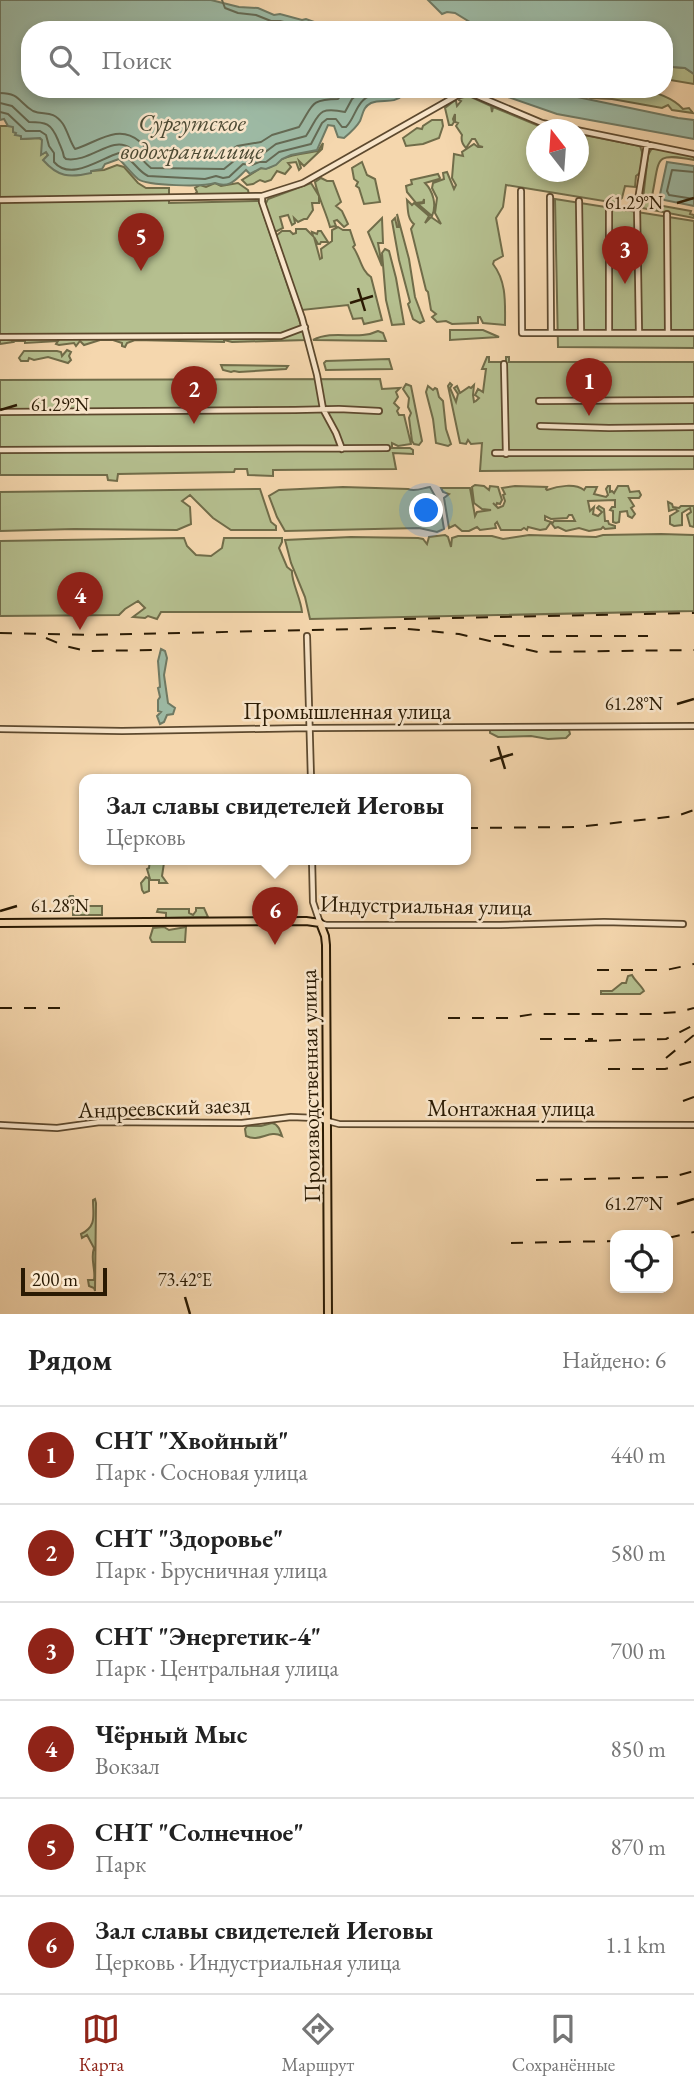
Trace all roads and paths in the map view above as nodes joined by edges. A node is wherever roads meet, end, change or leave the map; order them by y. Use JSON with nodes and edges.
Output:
{"nodes":[{"id":1,"x":451,"y":98,"type":"edge"},
{"id":2,"x":484,"y":98,"type":"edge"},
{"id":3,"x":647,"y":145,"type":"junction"},
{"id":4,"x":694,"y":153,"type":"edge"},
{"id":5,"x":521,"y":191,"type":"dead end"},
{"id":6,"x":262,"y":196,"type":"junction"},
{"id":7,"x":550,"y":197,"type":"dead end"},
{"id":8,"x":0,"y":200,"type":"edge"},
{"id":9,"x":579,"y":201,"type":"dead end"},
{"id":10,"x":609,"y":206,"type":"dead end"},
{"id":11,"x":667,"y":214,"type":"dead end"},
{"id":12,"x":305,"y":327,"type":"junction"},
{"id":13,"x":581,"y":332,"type":"junction"},
{"id":14,"x":609,"y":332,"type":"junction"},
{"id":15,"x":639,"y":332,"type":"junction"},
{"id":16,"x":551,"y":333,"type":"junction"},
{"id":17,"x":668,"y":333,"type":"junction"},
{"id":18,"x":694,"y":333,"type":"edge"},
{"id":19,"x":0,"y":337,"type":"edge"},
{"id":20,"x":504,"y":364,"type":"dead end"},
{"id":21,"x":694,"y":400,"type":"edge"},
{"id":22,"x":539,"y":401,"type":"dead end"},
{"id":23,"x":323,"y":409,"type":"junction"},
{"id":24,"x":379,"y":411,"type":"dead end"},
{"id":25,"x":0,"y":412,"type":"edge"},
{"id":26,"x":540,"y":426,"type":"dead end"},
{"id":27,"x":694,"y":427,"type":"edge"},
{"id":28,"x":387,"y":448,"type":"dead end"},
{"id":29,"x":342,"y":449,"type":"junction"},
{"id":30,"x":0,"y":450,"type":"edge"},
{"id":31,"x":495,"y":453,"type":"dead end"},
{"id":32,"x":694,"y":453,"type":"edge"},
{"id":33,"x":506,"y":454,"type":"junction"},
{"id":34,"x":307,"y":635,"type":"dead end"},
{"id":35,"x":694,"y":726,"type":"edge"},
{"id":36,"x":310,"y":728,"type":"junction"},
{"id":37,"x":0,"y":729,"type":"edge"},
{"id":38,"x":311,"y":774,"type":"edge"},
{"id":39,"x":312,"y":865,"type":"edge"},
{"id":40,"x":314,"y":908,"type":"junction"},
{"id":41,"x":306,"y":920,"type":"junction"},
{"id":42,"x":0,"y":923,"type":"edge"},
{"id":43,"x":320,"y":923,"type":"junction"},
{"id":44,"x":683,"y":924,"type":"dead end"},
{"id":45,"x":330,"y":926,"type":"junction"},
{"id":46,"x":325,"y":936,"type":"junction"},
{"id":47,"x":328,"y":1122,"type":"junction"},
{"id":48,"x":0,"y":1125,"type":"edge"},
{"id":49,"x":694,"y":1125,"type":"edge"},
{"id":50,"x":328,"y":1314,"type":"edge"}],
"edges":[{"from":1,"to":6,"type":"street"},
{"from":2,"to":3,"type":"street"},
{"from":3,"to":4,"type":"street"},
{"from":3,"to":15,"type":"street"},
{"from":5,"to":16,"type":"street"},
{"from":6,"to":8,"type":"street"},
{"from":6,"to":12,"type":"street"},
{"from":7,"to":16,"type":"street"},
{"from":9,"to":13,"type":"street"},
{"from":10,"to":14,"type":"street"},
{"from":11,"to":17,"type":"street"},
{"from":12,"to":19,"type":"street"},
{"from":12,"to":23,"type":"street"},
{"from":13,"to":14,"type":"street"},
{"from":13,"to":16,"type":"street"},
{"from":14,"to":15,"type":"street"},
{"from":15,"to":17,"type":"street"},
{"from":17,"to":18,"type":"street"},
{"from":20,"to":33,"type":"street"},
{"from":21,"to":22,"type":"street"},
{"from":23,"to":24,"type":"street"},
{"from":23,"to":25,"type":"street"},
{"from":23,"to":29,"type":"street"},
{"from":26,"to":27,"type":"street"},
{"from":28,"to":29,"type":"street"},
{"from":29,"to":30,"type":"street"},
{"from":31,"to":33,"type":"street"},
{"from":32,"to":33,"type":"street"},
{"from":34,"to":36,"type":"street"},
{"from":35,"to":36,"type":"street","name":"Промышленная улица"},
{"from":36,"to":37,"type":"street","name":"Промышленная улица"},
{"from":36,"to":38,"type":"street"},
{"from":39,"to":40,"type":"street","name":"Производственная улица"},
{"from":40,"to":41,"type":"street"},
{"from":40,"to":43,"type":"street","name":"Производственная улица"},
{"from":41,"to":42,"type":"main road","name":"Индустриальная улица"},
{"from":41,"to":43,"type":"main road","name":"Индустриальная улица"},
{"from":43,"to":45,"type":"street","name":"Индустриальная улица"},
{"from":43,"to":46,"type":"main road","name":"Производственная улица"},
{"from":44,"to":45,"type":"street","name":"Индустриальная улица"},
{"from":45,"to":46,"type":"street"},
{"from":46,"to":47,"type":"main road","name":"Производственная улица"},
{"from":47,"to":48,"type":"street","name":"Андреевский заезд"},
{"from":47,"to":49,"type":"street","name":"Монтажная улица"},
{"from":47,"to":50,"type":"main road","name":"Производственная улица"}]}
